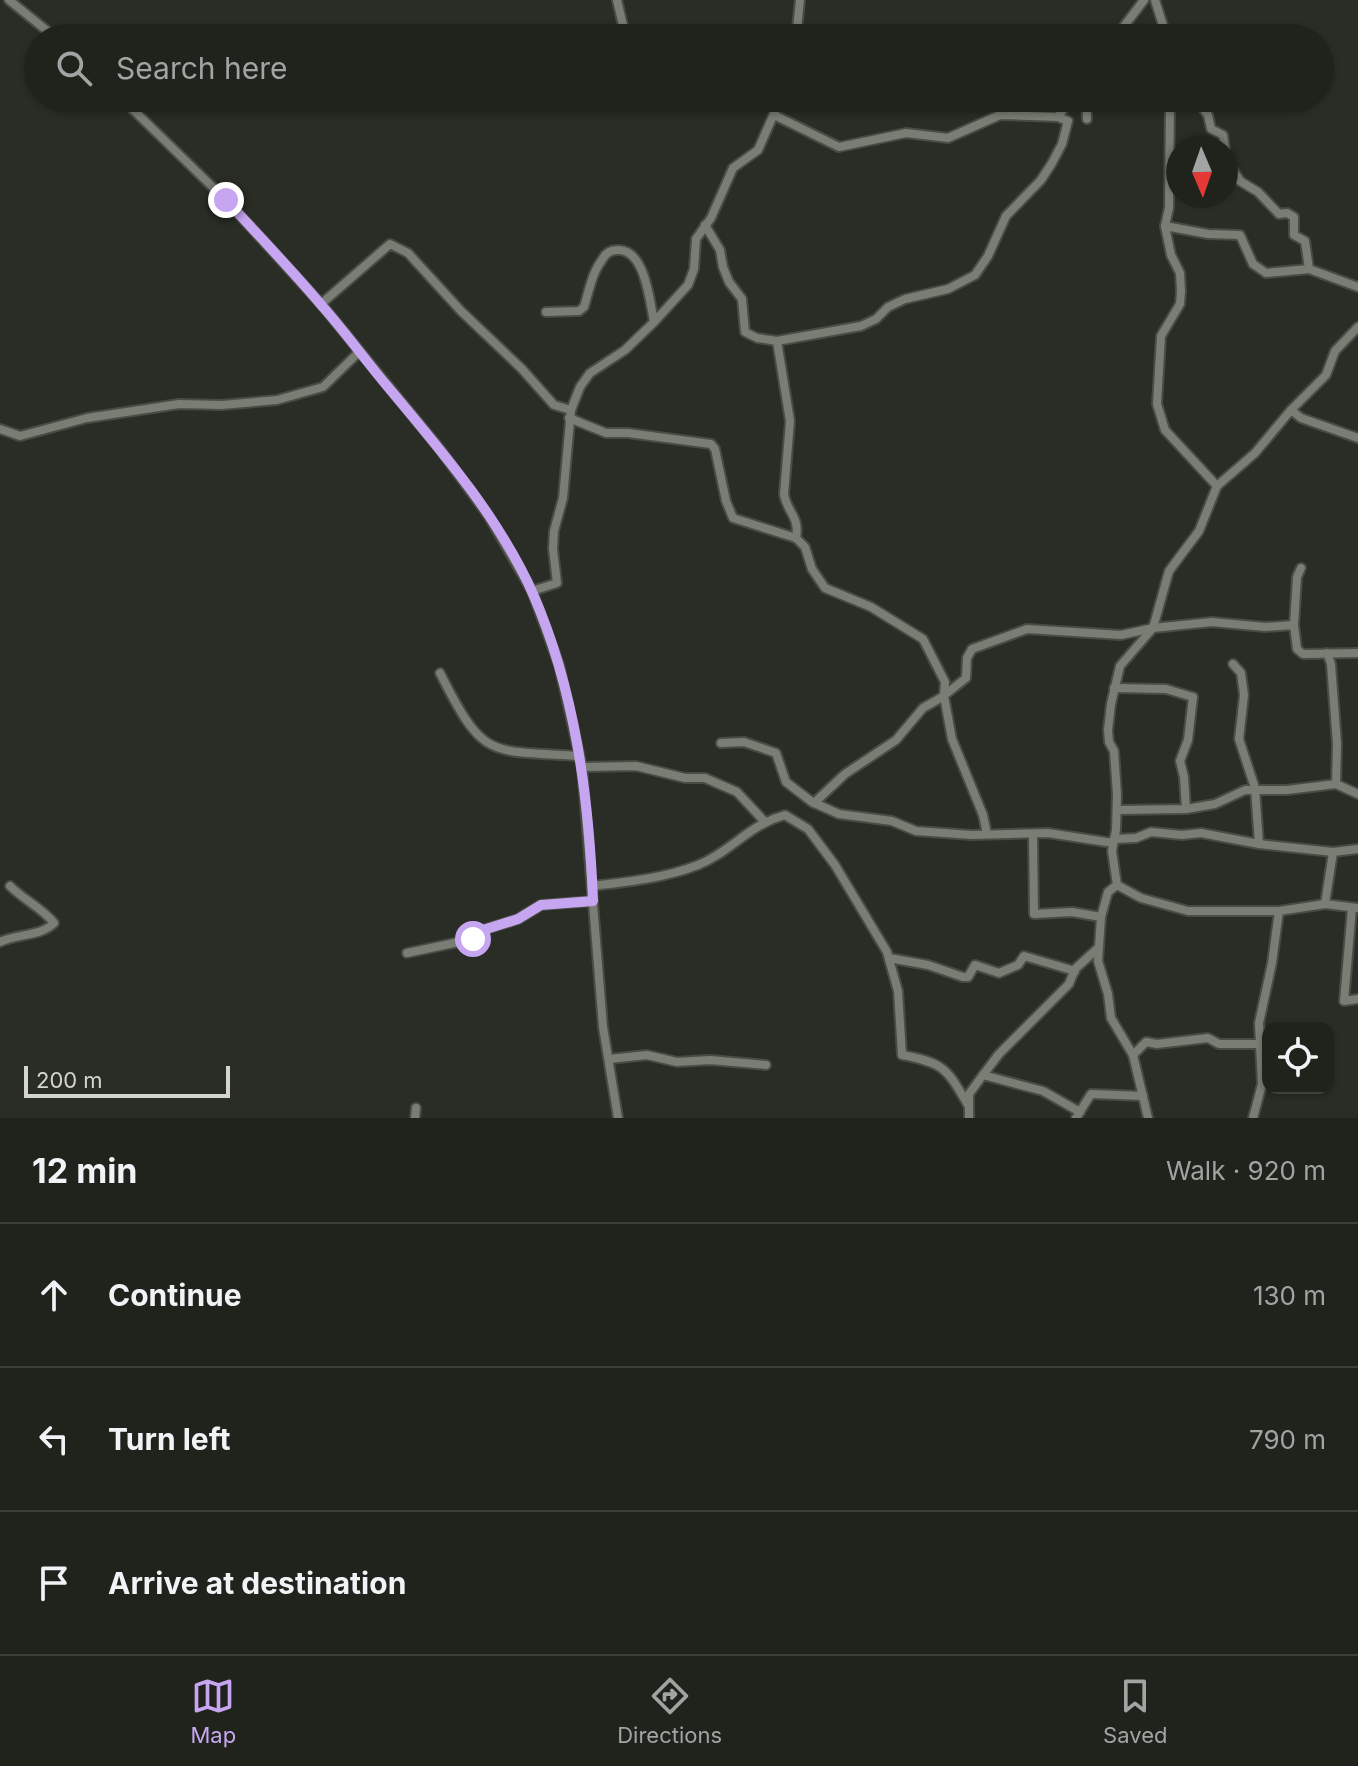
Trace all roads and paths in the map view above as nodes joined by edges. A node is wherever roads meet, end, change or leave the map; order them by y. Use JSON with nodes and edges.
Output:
{"nodes":[{"id":1,"x":9,"y":0,"type":"edge"},
{"id":2,"x":617,"y":0,"type":"edge"},
{"id":3,"x":800,"y":0,"type":"edge"},
{"id":4,"x":1144,"y":0,"type":"edge"},
{"id":5,"x":1155,"y":0,"type":"edge"},
{"id":6,"x":39,"y":24,"type":"edge"},
{"id":7,"x":623,"y":24,"type":"edge"},
{"id":8,"x":797,"y":24,"type":"edge"},
{"id":9,"x":1126,"y":24,"type":"edge"},
{"id":10,"x":1163,"y":24,"type":"edge"},
{"id":11,"x":135,"y":112,"type":"edge"},
{"id":12,"x":775,"y":112,"type":"edge"},
{"id":13,"x":1061,"y":112,"type":"edge"},
{"id":14,"x":1087,"y":112,"type":"edge"},
{"id":15,"x":1170,"y":112,"type":"edge"},
{"id":16,"x":1206,"y":112,"type":"edge"},
{"id":17,"x":774,"y":115,"type":"junction"},
{"id":18,"x":1058,"y":117,"type":"junction"},
{"id":19,"x":1087,"y":119,"type":"dead end"},
{"id":20,"x":1223,"y":136,"type":"edge"},
{"id":21,"x":1238,"y":178,"type":"edge"},
{"id":22,"x":705,"y":225,"type":"junction"},
{"id":23,"x":1165,"y":226,"type":"junction"},
{"id":24,"x":1309,"y":269,"type":"junction"},
{"id":25,"x":1358,"y":287,"type":"edge"},
{"id":26,"x":321,"y":304,"type":"junction"},
{"id":27,"x":546,"y":312,"type":"dead end"},
{"id":28,"x":654,"y":322,"type":"junction"},
{"id":29,"x":1358,"y":327,"type":"edge"},
{"id":30,"x":777,"y":341,"type":"junction"},
{"id":31,"x":359,"y":352,"type":"junction"},
{"id":32,"x":1291,"y":410,"type":"junction"},
{"id":33,"x":570,"y":414,"type":"junction"},
{"id":34,"x":0,"y":429,"type":"edge"},
{"id":35,"x":1358,"y":438,"type":"edge"},
{"id":36,"x":1217,"y":486,"type":"junction"},
{"id":37,"x":796,"y":538,"type":"junction"},
{"id":38,"x":1301,"y":568,"type":"dead end"},
{"id":39,"x":532,"y":591,"type":"junction"},
{"id":40,"x":1294,"y":625,"type":"junction"},
{"id":41,"x":1153,"y":628,"type":"junction"},
{"id":42,"x":1327,"y":653,"type":"junction"},
{"id":43,"x":1358,"y":653,"type":"edge"},
{"id":44,"x":1233,"y":664,"type":"dead end"},
{"id":45,"x":440,"y":673,"type":"dead end"},
{"id":46,"x":1114,"y":688,"type":"junction"},
{"id":47,"x":945,"y":695,"type":"junction"},
{"id":48,"x":721,"y":743,"type":"dead end"},
{"id":49,"x":579,"y":756,"type":"junction"},
{"id":50,"x":582,"y":767,"type":"junction"},
{"id":51,"x":1336,"y":784,"type":"junction"},
{"id":52,"x":1255,"y":788,"type":"junction"},
{"id":53,"x":1358,"y":794,"type":"edge"},
{"id":54,"x":814,"y":803,"type":"junction"},
{"id":55,"x":1186,"y":809,"type":"junction"},
{"id":56,"x":1117,"y":810,"type":"junction"},
{"id":57,"x":765,"y":822,"type":"junction"},
{"id":58,"x":987,"y":834,"type":"junction"},
{"id":59,"x":1033,"y":835,"type":"junction"},
{"id":60,"x":1113,"y":841,"type":"junction"},
{"id":61,"x":1259,"y":844,"type":"junction"},
{"id":62,"x":1358,"y":849,"type":"edge"},
{"id":63,"x":1333,"y":852,"type":"junction"},
{"id":64,"x":1117,"y":885,"type":"junction"},
{"id":65,"x":10,"y":886,"type":"dead end"},
{"id":66,"x":592,"y":886,"type":"junction"},
{"id":67,"x":593,"y":901,"type":"junction"},
{"id":68,"x":1325,"y":904,"type":"junction"},
{"id":69,"x":1355,"y":908,"type":"edge"},
{"id":70,"x":1279,"y":911,"type":"junction"},
{"id":71,"x":1101,"y":917,"type":"junction"},
{"id":72,"x":0,"y":942,"type":"edge"},
{"id":73,"x":1097,"y":949,"type":"junction"},
{"id":74,"x":407,"y":953,"type":"dead end"},
{"id":75,"x":889,"y":958,"type":"junction"},
{"id":76,"x":1075,"y":971,"type":"junction"},
{"id":77,"x":1358,"y":999,"type":"edge"},
{"id":78,"x":1261,"y":1044,"type":"junction"},
{"id":79,"x":1133,"y":1055,"type":"junction"},
{"id":80,"x":609,"y":1059,"type":"junction"},
{"id":81,"x":766,"y":1065,"type":"dead end"},
{"id":82,"x":983,"y":1075,"type":"junction"},
{"id":83,"x":1143,"y":1096,"type":"junction"},
{"id":84,"x":968,"y":1105,"type":"junction"},
{"id":85,"x":1078,"y":1115,"type":"edge"},
{"id":86,"x":618,"y":1118,"type":"edge"},
{"id":87,"x":970,"y":1118,"type":"edge"},
{"id":88,"x":1148,"y":1118,"type":"edge"},
{"id":89,"x":1253,"y":1118,"type":"edge"}],
"edges":[{"from":1,"to":6,"type":"street"},
{"from":2,"to":7,"type":"street"},
{"from":3,"to":8,"type":"street"},
{"from":4,"to":9,"type":"street"},
{"from":5,"to":10,"type":"street"},
{"from":11,"to":26,"type":"street"},
{"from":12,"to":17,"type":"street"},
{"from":13,"to":18,"type":"street"},
{"from":14,"to":19,"type":"street"},
{"from":15,"to":23,"type":"street"},
{"from":16,"to":20,"type":"street"},
{"from":17,"to":18,"type":"street"},
{"from":17,"to":22,"type":"street"},
{"from":18,"to":30,"type":"street"},
{"from":21,"to":24,"type":"street"},
{"from":22,"to":28,"type":"street"},
{"from":22,"to":30,"type":"street"},
{"from":23,"to":24,"type":"street"},
{"from":23,"to":36,"type":"street"},
{"from":24,"to":25,"type":"street"},
{"from":26,"to":31,"type":"street"},
{"from":26,"to":33,"type":"street"},
{"from":27,"to":28,"type":"street"},
{"from":28,"to":33,"type":"street"},
{"from":29,"to":32,"type":"street"},
{"from":30,"to":37,"type":"street"},
{"from":31,"to":34,"type":"street"},
{"from":31,"to":39,"type":"street"},
{"from":32,"to":35,"type":"street"},
{"from":32,"to":36,"type":"street"},
{"from":33,"to":37,"type":"street"},
{"from":33,"to":39,"type":"street"},
{"from":36,"to":41,"type":"street"},
{"from":37,"to":47,"type":"street"},
{"from":38,"to":40,"type":"street"},
{"from":39,"to":49,"type":"street"},
{"from":40,"to":41,"type":"street"},
{"from":40,"to":42,"type":"street"},
{"from":41,"to":46,"type":"street"},
{"from":41,"to":47,"type":"street"},
{"from":42,"to":43,"type":"street"},
{"from":42,"to":51,"type":"street"},
{"from":44,"to":52,"type":"street"},
{"from":45,"to":49,"type":"street"},
{"from":46,"to":55,"type":"street"},
{"from":46,"to":56,"type":"street"},
{"from":47,"to":54,"type":"street"},
{"from":47,"to":58,"type":"street"},
{"from":48,"to":54,"type":"street"},
{"from":49,"to":50,"type":"street"},
{"from":50,"to":57,"type":"street"},
{"from":50,"to":66,"type":"street"},
{"from":51,"to":52,"type":"street"},
{"from":51,"to":53,"type":"street"},
{"from":52,"to":55,"type":"street"},
{"from":52,"to":61,"type":"street"},
{"from":54,"to":58,"type":"street"},
{"from":55,"to":56,"type":"street"},
{"from":56,"to":60,"type":"street"},
{"from":57,"to":66,"type":"street"},
{"from":57,"to":75,"type":"street"},
{"from":58,"to":59,"type":"street"},
{"from":59,"to":60,"type":"street"},
{"from":59,"to":71,"type":"street"},
{"from":60,"to":61,"type":"street"},
{"from":60,"to":64,"type":"street"},
{"from":61,"to":63,"type":"street"},
{"from":62,"to":63,"type":"street"},
{"from":63,"to":68,"type":"street"},
{"from":64,"to":70,"type":"street"},
{"from":64,"to":71,"type":"street"},
{"from":65,"to":72,"type":"street"},
{"from":66,"to":67,"type":"street"},
{"from":67,"to":74,"type":"street"},
{"from":67,"to":80,"type":"street"},
{"from":68,"to":69,"type":"street"},
{"from":68,"to":70,"type":"street"},
{"from":69,"to":77,"type":"street"},
{"from":70,"to":78,"type":"street"},
{"from":71,"to":73,"type":"street"},
{"from":73,"to":76,"type":"street"},
{"from":73,"to":79,"type":"street"},
{"from":75,"to":76,"type":"street"},
{"from":75,"to":84,"type":"street"},
{"from":76,"to":82,"type":"street"},
{"from":78,"to":79,"type":"street"},
{"from":78,"to":89,"type":"street"},
{"from":79,"to":83,"type":"street"},
{"from":80,"to":81,"type":"street"},
{"from":80,"to":86,"type":"street"},
{"from":82,"to":84,"type":"street"},
{"from":82,"to":85,"type":"street"},
{"from":83,"to":85,"type":"street"},
{"from":83,"to":88,"type":"street"},
{"from":84,"to":87,"type":"street"}]}
